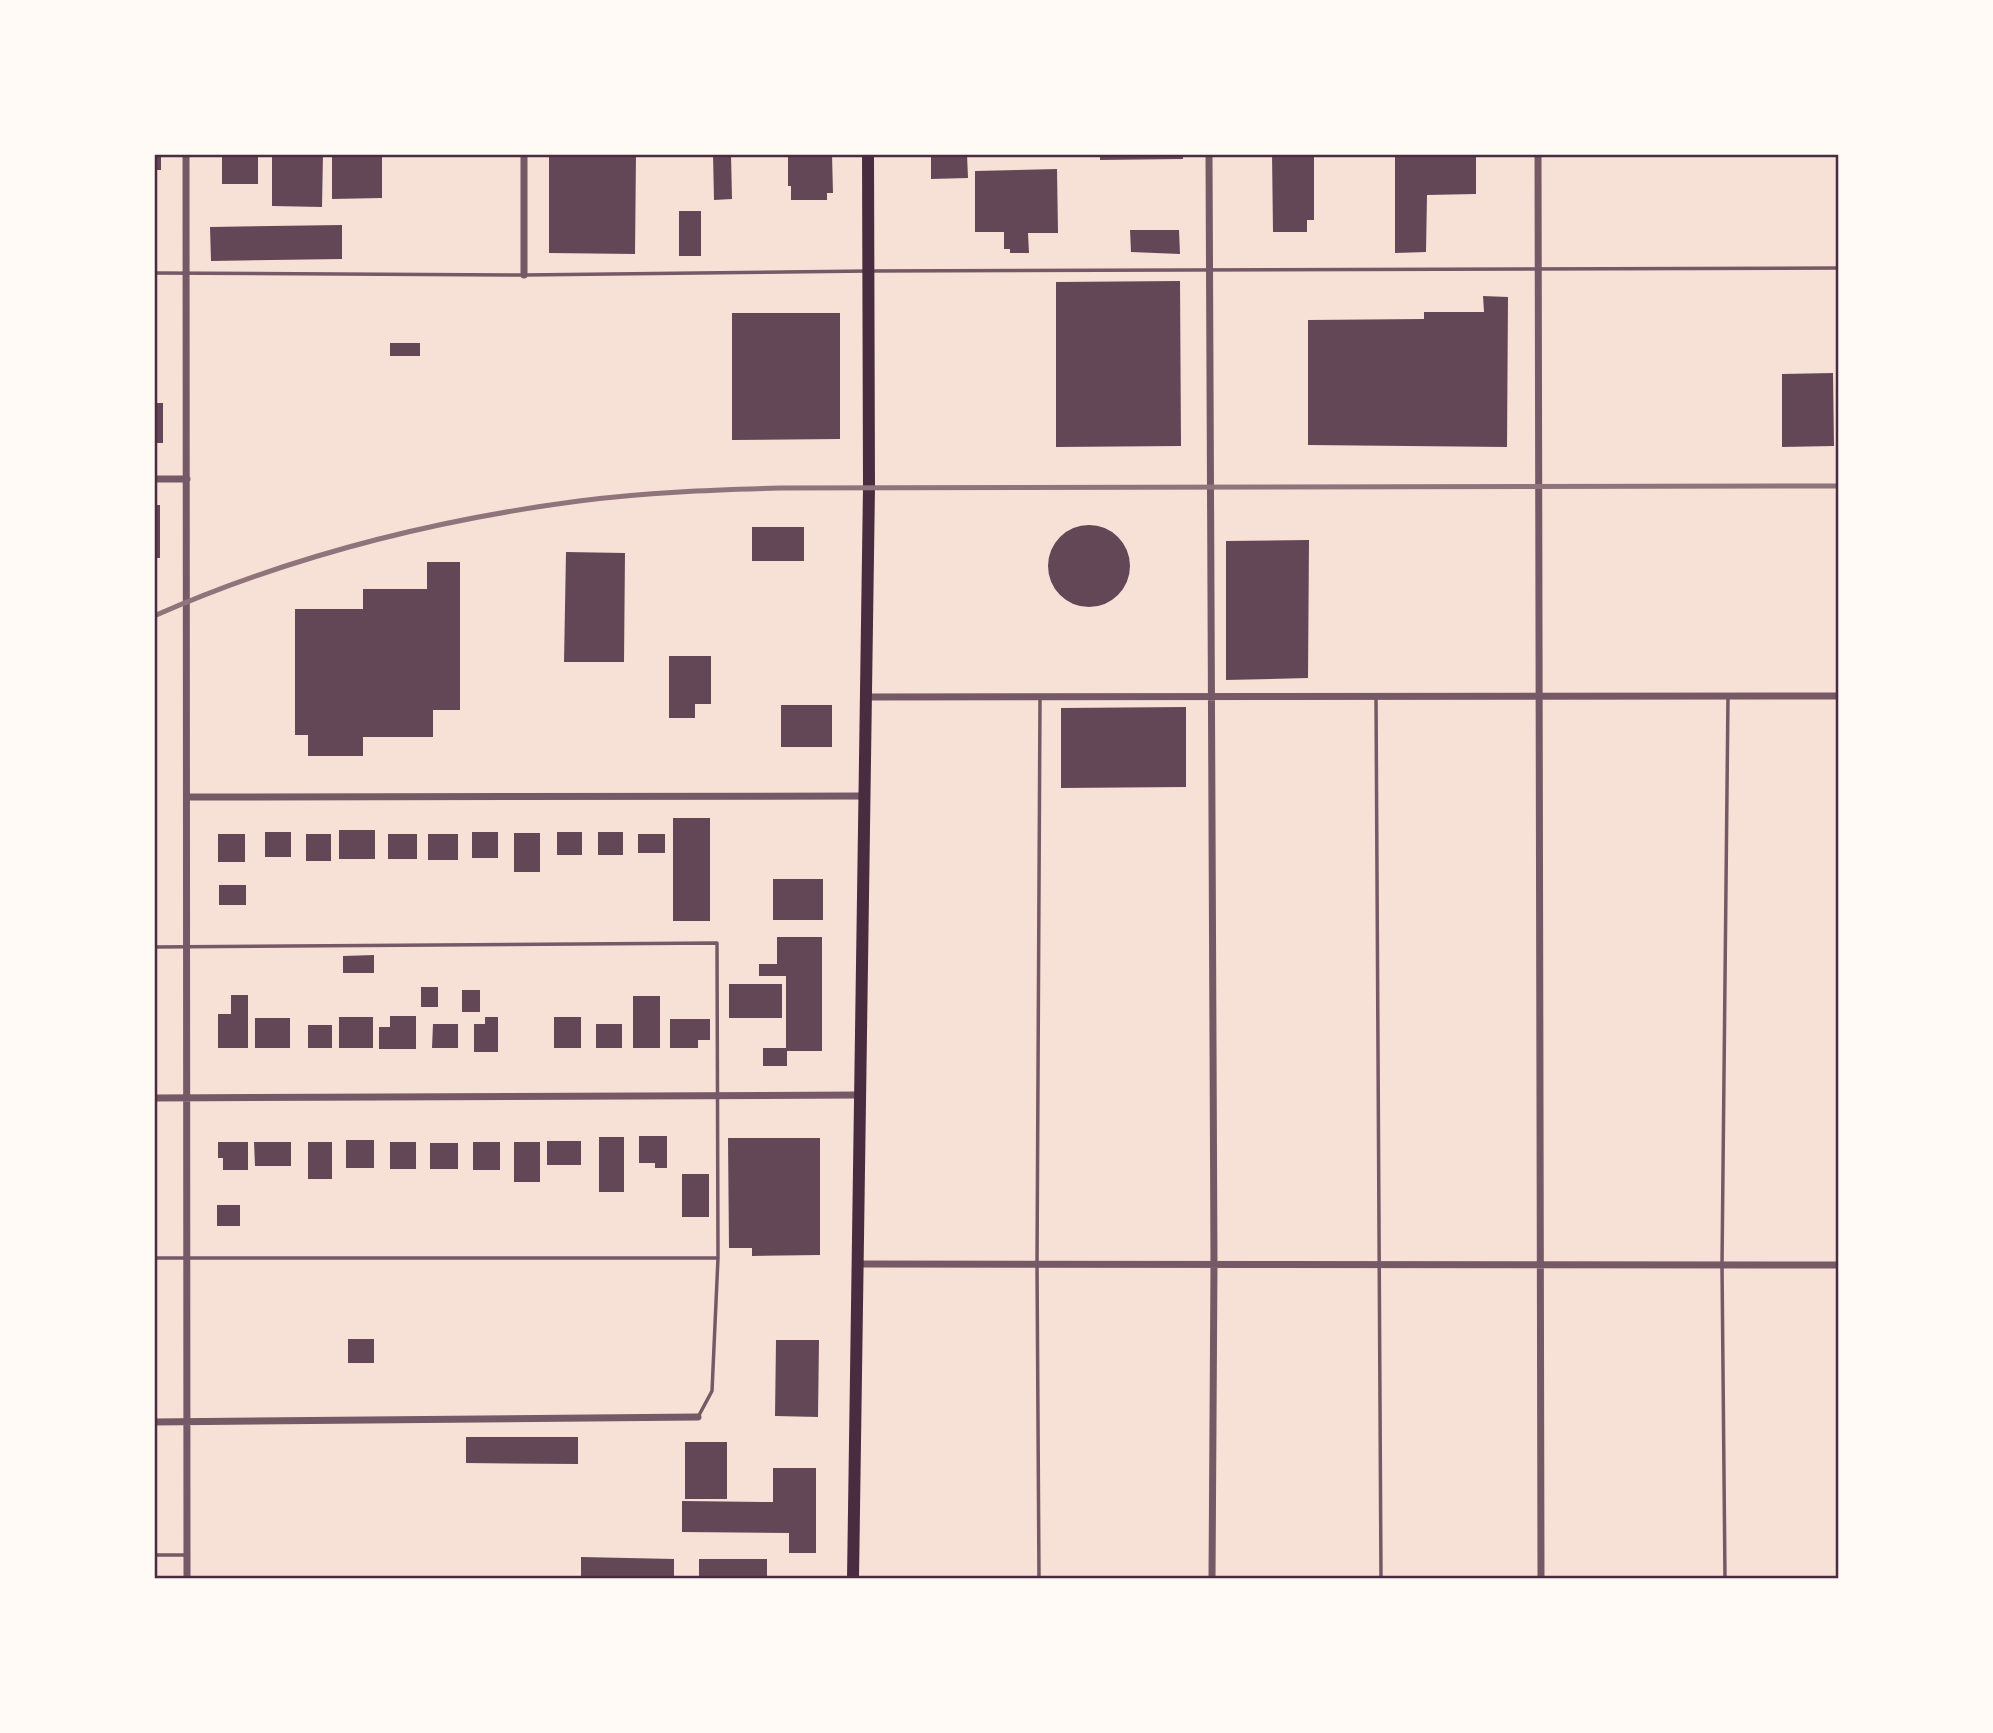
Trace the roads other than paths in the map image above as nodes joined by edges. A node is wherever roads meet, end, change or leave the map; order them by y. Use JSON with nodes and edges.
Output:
{"nodes":[{"id":1,"x":186,"y":154,"type":"edge"},
{"id":2,"x":524,"y":154,"type":"edge"},
{"id":3,"x":868,"y":154,"type":"edge"},
{"id":4,"x":1209,"y":154,"type":"edge"},
{"id":5,"x":1538,"y":154,"type":"edge"},
{"id":6,"x":1538,"y":268,"type":"junction"},
{"id":7,"x":1839,"y":268,"type":"edge"},
{"id":8,"x":1210,"y":270,"type":"junction"},
{"id":9,"x":869,"y":271,"type":"junction"},
{"id":10,"x":154,"y":273,"type":"edge"},
{"id":11,"x":186,"y":273,"type":"junction"},
{"id":12,"x":524,"y":275,"type":"junction"},
{"id":13,"x":154,"y":479,"type":"edge"},
{"id":14,"x":187,"y":479,"type":"junction"},
{"id":15,"x":1040,"y":696,"type":"junction"},
{"id":16,"x":1210,"y":696,"type":"junction"},
{"id":17,"x":1376,"y":696,"type":"junction"},
{"id":18,"x":1537,"y":696,"type":"junction"},
{"id":19,"x":1728,"y":696,"type":"junction"},
{"id":20,"x":1839,"y":696,"type":"edge"},
{"id":21,"x":865,"y":697,"type":"junction"},
{"id":22,"x":863,"y":796,"type":"junction"},
{"id":23,"x":187,"y":797,"type":"junction"},
{"id":24,"x":186,"y":946,"type":"junction"},
{"id":25,"x":154,"y":947,"type":"edge"},
{"id":26,"x":860,"y":1095,"type":"junction"},
{"id":27,"x":719,"y":1096,"type":"junction"},
{"id":28,"x":154,"y":1098,"type":"edge"},
{"id":29,"x":185,"y":1098,"type":"junction"},
{"id":30,"x":154,"y":1258,"type":"edge"},
{"id":31,"x":186,"y":1258,"type":"junction"},
{"id":32,"x":718,"y":1258,"type":"junction"},
{"id":33,"x":858,"y":1264,"type":"junction"},
{"id":34,"x":1037,"y":1264,"type":"junction"},
{"id":35,"x":1214,"y":1264,"type":"junction"},
{"id":36,"x":1380,"y":1265,"type":"junction"},
{"id":37,"x":1539,"y":1265,"type":"junction"},
{"id":38,"x":1722,"y":1265,"type":"junction"},
{"id":39,"x":1839,"y":1265,"type":"edge"},
{"id":40,"x":698,"y":1417,"type":"joint"},
{"id":41,"x":154,"y":1422,"type":"edge"},
{"id":42,"x":187,"y":1422,"type":"junction"},
{"id":43,"x":154,"y":1555,"type":"edge"},
{"id":44,"x":187,"y":1555,"type":"junction"},
{"id":45,"x":187,"y":1579,"type":"edge"},
{"id":46,"x":853,"y":1579,"type":"edge"},
{"id":47,"x":1039,"y":1579,"type":"edge"},
{"id":48,"x":1212,"y":1579,"type":"edge"},
{"id":49,"x":1381,"y":1579,"type":"edge"},
{"id":50,"x":1541,"y":1579,"type":"edge"},
{"id":51,"x":1725,"y":1579,"type":"edge"}],
"edges":[{"from":1,"to":11,"type":"street"},
{"from":2,"to":12,"type":"street"},
{"from":3,"to":9,"type":"main road"},
{"from":4,"to":8,"type":"street"},
{"from":5,"to":6,"type":"street"},
{"from":6,"to":7,"type":"lane"},
{"from":6,"to":8,"type":"lane"},
{"from":6,"to":18,"type":"street"},
{"from":8,"to":9,"type":"lane"},
{"from":8,"to":16,"type":"street"},
{"from":9,"to":12,"type":"lane"},
{"from":9,"to":21,"type":"main road"},
{"from":10,"to":11,"type":"lane"},
{"from":11,"to":12,"type":"lane"},
{"from":11,"to":14,"type":"street"},
{"from":13,"to":14,"type":"street"},
{"from":14,"to":23,"type":"street"},
{"from":15,"to":16,"type":"street"},
{"from":15,"to":21,"type":"street"},
{"from":15,"to":34,"type":"lane"},
{"from":16,"to":17,"type":"street"},
{"from":16,"to":35,"type":"street"},
{"from":17,"to":18,"type":"street"},
{"from":17,"to":36,"type":"lane"},
{"from":18,"to":19,"type":"street"},
{"from":18,"to":37,"type":"street"},
{"from":19,"to":20,"type":"street"},
{"from":19,"to":38,"type":"lane"},
{"from":21,"to":22,"type":"main road"},
{"from":22,"to":23,"type":"street"},
{"from":22,"to":26,"type":"main road"},
{"from":23,"to":24,"type":"street"},
{"from":24,"to":25,"type":"lane"},
{"from":24,"to":27,"type":"lane"},
{"from":24,"to":29,"type":"street"},
{"from":26,"to":27,"type":"street"},
{"from":26,"to":33,"type":"main road"},
{"from":27,"to":29,"type":"street"},
{"from":27,"to":32,"type":"lane"},
{"from":28,"to":29,"type":"street"},
{"from":29,"to":31,"type":"street"},
{"from":30,"to":31,"type":"lane"},
{"from":31,"to":32,"type":"lane"},
{"from":31,"to":42,"type":"street"},
{"from":32,"to":40,"type":"lane"},
{"from":33,"to":34,"type":"street"},
{"from":33,"to":46,"type":"main road"},
{"from":34,"to":35,"type":"street"},
{"from":34,"to":47,"type":"lane"},
{"from":35,"to":36,"type":"street"},
{"from":35,"to":48,"type":"street"},
{"from":36,"to":37,"type":"street"},
{"from":36,"to":49,"type":"lane"},
{"from":37,"to":38,"type":"street"},
{"from":37,"to":50,"type":"street"},
{"from":38,"to":39,"type":"street"},
{"from":38,"to":51,"type":"lane"},
{"from":40,"to":42,"type":"street"},
{"from":41,"to":42,"type":"street"},
{"from":42,"to":44,"type":"street"},
{"from":43,"to":44,"type":"lane"},
{"from":44,"to":45,"type":"street"}]}
